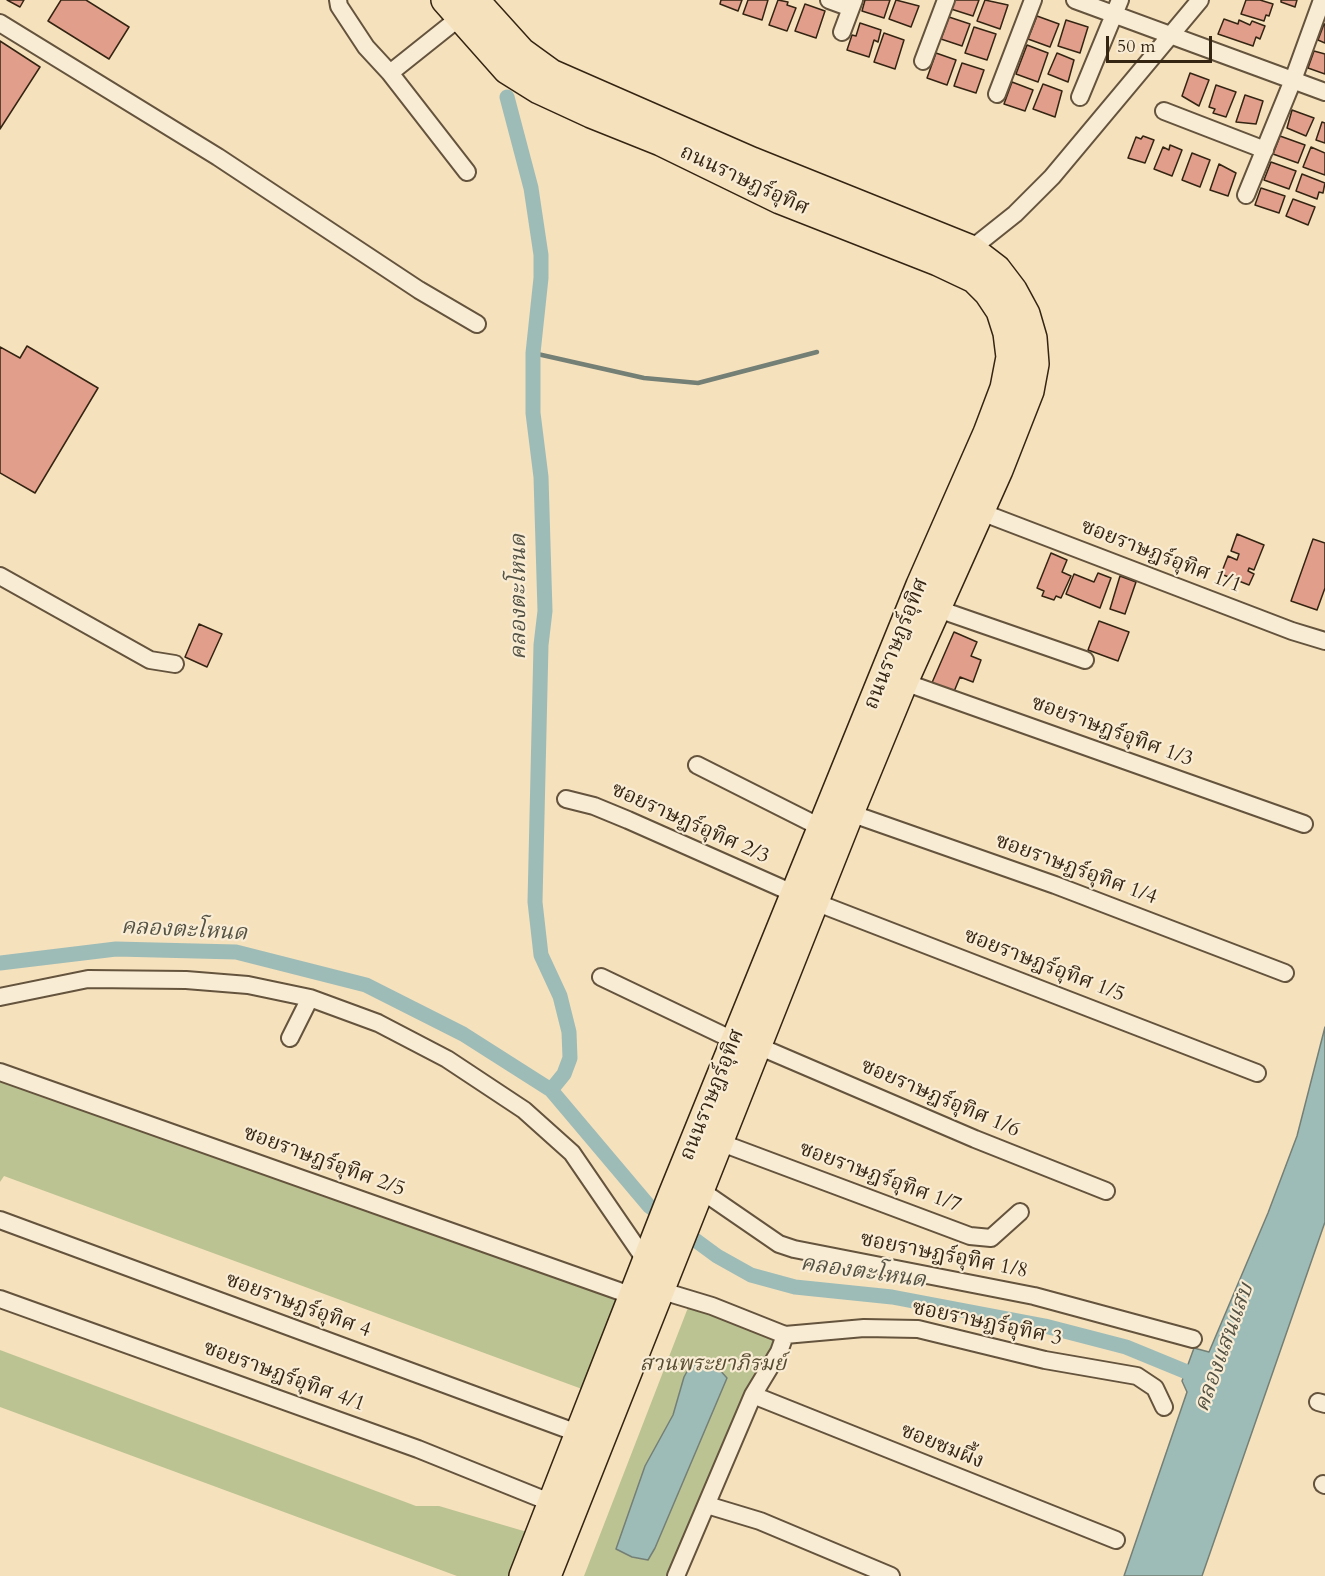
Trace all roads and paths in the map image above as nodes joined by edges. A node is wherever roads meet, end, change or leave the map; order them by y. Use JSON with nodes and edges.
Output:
{"nodes":[{"id":1,"x":338,"y":0,"type":"edge"},
{"id":2,"x":829,"y":0,"type":"edge"},
{"id":3,"x":946,"y":0,"type":"edge"},
{"id":4,"x":1034,"y":0,"type":"edge"},
{"id":5,"x":1075,"y":0,"type":"edge"},
{"id":6,"x":1200,"y":0,"type":"edge"},
{"id":7,"x":1322,"y":0,"type":"edge"},
{"id":8,"x":852,"y":4,"type":"edge"},
{"id":9,"x":460,"y":6,"type":"edge"},
{"id":10,"x":1117,"y":7,"type":"edge"},
{"id":11,"x":0,"y":23,"type":"edge"},
{"id":12,"x":842,"y":32,"type":"dead end"},
{"id":13,"x":1170,"y":33,"type":"junction"},
{"id":14,"x":923,"y":61,"type":"dead end"},
{"id":15,"x":390,"y":73,"type":"junction"},
{"id":16,"x":1293,"y":80,"type":"junction"},
{"id":17,"x":1325,"y":92,"type":"edge"},
{"id":18,"x":997,"y":94,"type":"dead end"},
{"id":19,"x":1080,"y":97,"type":"dead end"},
{"id":20,"x":1164,"y":111,"type":"dead end"},
{"id":21,"x":1265,"y":150,"type":"junction"},
{"id":22,"x":467,"y":172,"type":"dead end"},
{"id":23,"x":1246,"y":195,"type":"dead end"},
{"id":24,"x":971,"y":249,"type":"junction"},
{"id":25,"x":477,"y":324,"type":"dead end"},
{"id":26,"x":981,"y":512,"type":"junction"},
{"id":27,"x":0,"y":576,"type":"edge"},
{"id":28,"x":938,"y":609,"type":"junction"},
{"id":29,"x":1325,"y":641,"type":"edge"},
{"id":30,"x":1084,"y":660,"type":"dead end"},
{"id":31,"x":175,"y":664,"type":"dead end"},
{"id":32,"x":904,"y":682,"type":"junction"},
{"id":33,"x":697,"y":765,"type":"dead end"},
{"id":34,"x":566,"y":799,"type":"dead end"},
{"id":35,"x":850,"y":813,"type":"junction"},
{"id":36,"x":1304,"y":824,"type":"dead end"},
{"id":37,"x":822,"y":828,"type":"junction"},
{"id":38,"x":805,"y":898,"type":"junction"},
{"id":39,"x":1285,"y":973,"type":"dead end"},
{"id":40,"x":601,"y":977,"type":"dead end"},
{"id":41,"x":0,"y":997,"type":"edge"},
{"id":42,"x":310,"y":998,"type":"junction"},
{"id":43,"x":290,"y":1038,"type":"dead end"},
{"id":44,"x":747,"y":1044,"type":"junction"},
{"id":45,"x":0,"y":1072,"type":"edge"},
{"id":46,"x":1257,"y":1073,"type":"dead end"},
{"id":47,"x":719,"y":1142,"type":"junction"},
{"id":48,"x":1106,"y":1191,"type":"dead end"},
{"id":49,"x":688,"y":1197,"type":"junction"},
{"id":50,"x":1020,"y":1212,"type":"dead end"},
{"id":51,"x":0,"y":1220,"type":"edge"},
{"id":52,"x":656,"y":1257,"type":"junction"},
{"id":53,"x":646,"y":1293,"type":"junction"},
{"id":54,"x":0,"y":1299,"type":"edge"},
{"id":55,"x":785,"y":1335,"type":"junction"},
{"id":56,"x":1193,"y":1339,"type":"dead end"},
{"id":57,"x":753,"y":1395,"type":"junction"},
{"id":58,"x":1164,"y":1407,"type":"dead end"},
{"id":59,"x":580,"y":1434,"type":"junction"},
{"id":60,"x":552,"y":1503,"type":"junction"},
{"id":61,"x":707,"y":1505,"type":"junction"},
{"id":62,"x":1116,"y":1540,"type":"dead end"},
{"id":63,"x":523,"y":1576,"type":"edge"},
{"id":64,"x":547,"y":1576,"type":"edge"},
{"id":65,"x":676,"y":1576,"type":"edge"},
{"id":66,"x":891,"y":1576,"type":"edge"}],
"edges":[{"from":1,"to":15,"type":"street"},
{"from":2,"to":8,"type":"street"},
{"from":3,"to":14,"type":"street"},
{"from":4,"to":18,"type":"street"},
{"from":5,"to":10,"type":"street"},
{"from":6,"to":13,"type":"street"},
{"from":7,"to":16,"type":"street"},
{"from":8,"to":12,"type":"street"},
{"from":9,"to":15,"type":"street"},
{"from":9,"to":24,"type":"main road","name":"ถนนราษฎร์อุทิศ"},
{"from":9,"to":37,"type":"main road","name":"ถนนราษฎร์อุทิศ"},
{"from":10,"to":13,"type":"street"},
{"from":10,"to":19,"type":"street"},
{"from":11,"to":25,"type":"street"},
{"from":13,"to":16,"type":"street"},
{"from":13,"to":24,"type":"street"},
{"from":15,"to":22,"type":"street"},
{"from":16,"to":17,"type":"street"},
{"from":16,"to":21,"type":"street"},
{"from":20,"to":21,"type":"street"},
{"from":21,"to":23,"type":"street"},
{"from":24,"to":26,"type":"main road","name":"ถนนราษฎร์อุทิศ"},
{"from":26,"to":28,"type":"main road","name":"ถนนราษฎร์อุทิศ"},
{"from":26,"to":29,"type":"street","name":"ซอยราษฎร์อุทิศ 1/1"},
{"from":27,"to":31,"type":"street"},
{"from":28,"to":30,"type":"street"},
{"from":28,"to":32,"type":"main road","name":"ถนนราษฎร์อุทิศ"},
{"from":32,"to":35,"type":"main road","name":"ถนนราษฎร์อุทิศ"},
{"from":32,"to":36,"type":"street","name":"ซอยราษฎร์อุทิศ 1/3"},
{"from":33,"to":37,"type":"street"},
{"from":34,"to":38,"type":"street","name":"ซอยราษฎร์อุทิศ 2/3"},
{"from":35,"to":38,"type":"main road","name":"ถนนราษฎร์อุทิศ"},
{"from":35,"to":39,"type":"street","name":"ซอยราษฎร์อุทิศ 1/4"},
{"from":37,"to":38,"type":"main road","name":"ถนนราษฎร์อุทิศ"},
{"from":38,"to":44,"type":"main road","name":"ถนนราษฎร์อุทิศ"},
{"from":38,"to":46,"type":"street","name":"ซอยราษฎร์อุทิศ 1/5"},
{"from":40,"to":44,"type":"street","name":"ซอยราษฎร์อุทิศ 1/6"},
{"from":41,"to":42,"type":"street"},
{"from":42,"to":43,"type":"street"},
{"from":42,"to":52,"type":"street"},
{"from":44,"to":47,"type":"main road","name":"ถนนราษฎร์อุทิศ"},
{"from":44,"to":48,"type":"street","name":"ซอยราษฎร์อุทิศ 1/6"},
{"from":44,"to":49,"type":"main road","name":"ถนนราษฎร์อุทิศ"},
{"from":45,"to":53,"type":"street","name":"ซอยราษฎร์อุทิศ 2/5"},
{"from":47,"to":49,"type":"main road","name":"ถนนราษฎร์อุทิศ"},
{"from":47,"to":50,"type":"street","name":"ซอยราษฎร์อุทิศ 1/7"},
{"from":49,"to":52,"type":"main road","name":"ถนนราษฎร์อุทิศ"},
{"from":49,"to":56,"type":"street","name":"ซอยราษฎร์อุทิศ 1/8"},
{"from":51,"to":59,"type":"street","name":"ซอยราษฎร์อุทิศ 4"},
{"from":52,"to":53,"type":"main road","name":"ถนนราษฎร์อุทิศ"},
{"from":53,"to":55,"type":"street","name":"ซอยราษฎร์อุทิศ 3"},
{"from":53,"to":59,"type":"main road","name":"ถนนราษฎร์อุทิศ"},
{"from":53,"to":64,"type":"main road","name":"ถนนราษฎร์อุทิศ"},
{"from":54,"to":60,"type":"street","name":"ซอยราษฎร์อุทิศ 4/1"},
{"from":55,"to":57,"type":"street"},
{"from":55,"to":58,"type":"street","name":"ซอยราษฎร์อุทิศ 3"},
{"from":57,"to":61,"type":"street"},
{"from":57,"to":62,"type":"street","name":"ซอยชมผึ้ง"},
{"from":59,"to":60,"type":"main road","name":"ถนนราษฎร์อุทิศ"},
{"from":60,"to":63,"type":"main road","name":"ถนนราษฎร์อุทิศ"},
{"from":61,"to":65,"type":"street"},
{"from":61,"to":66,"type":"street"}]}
